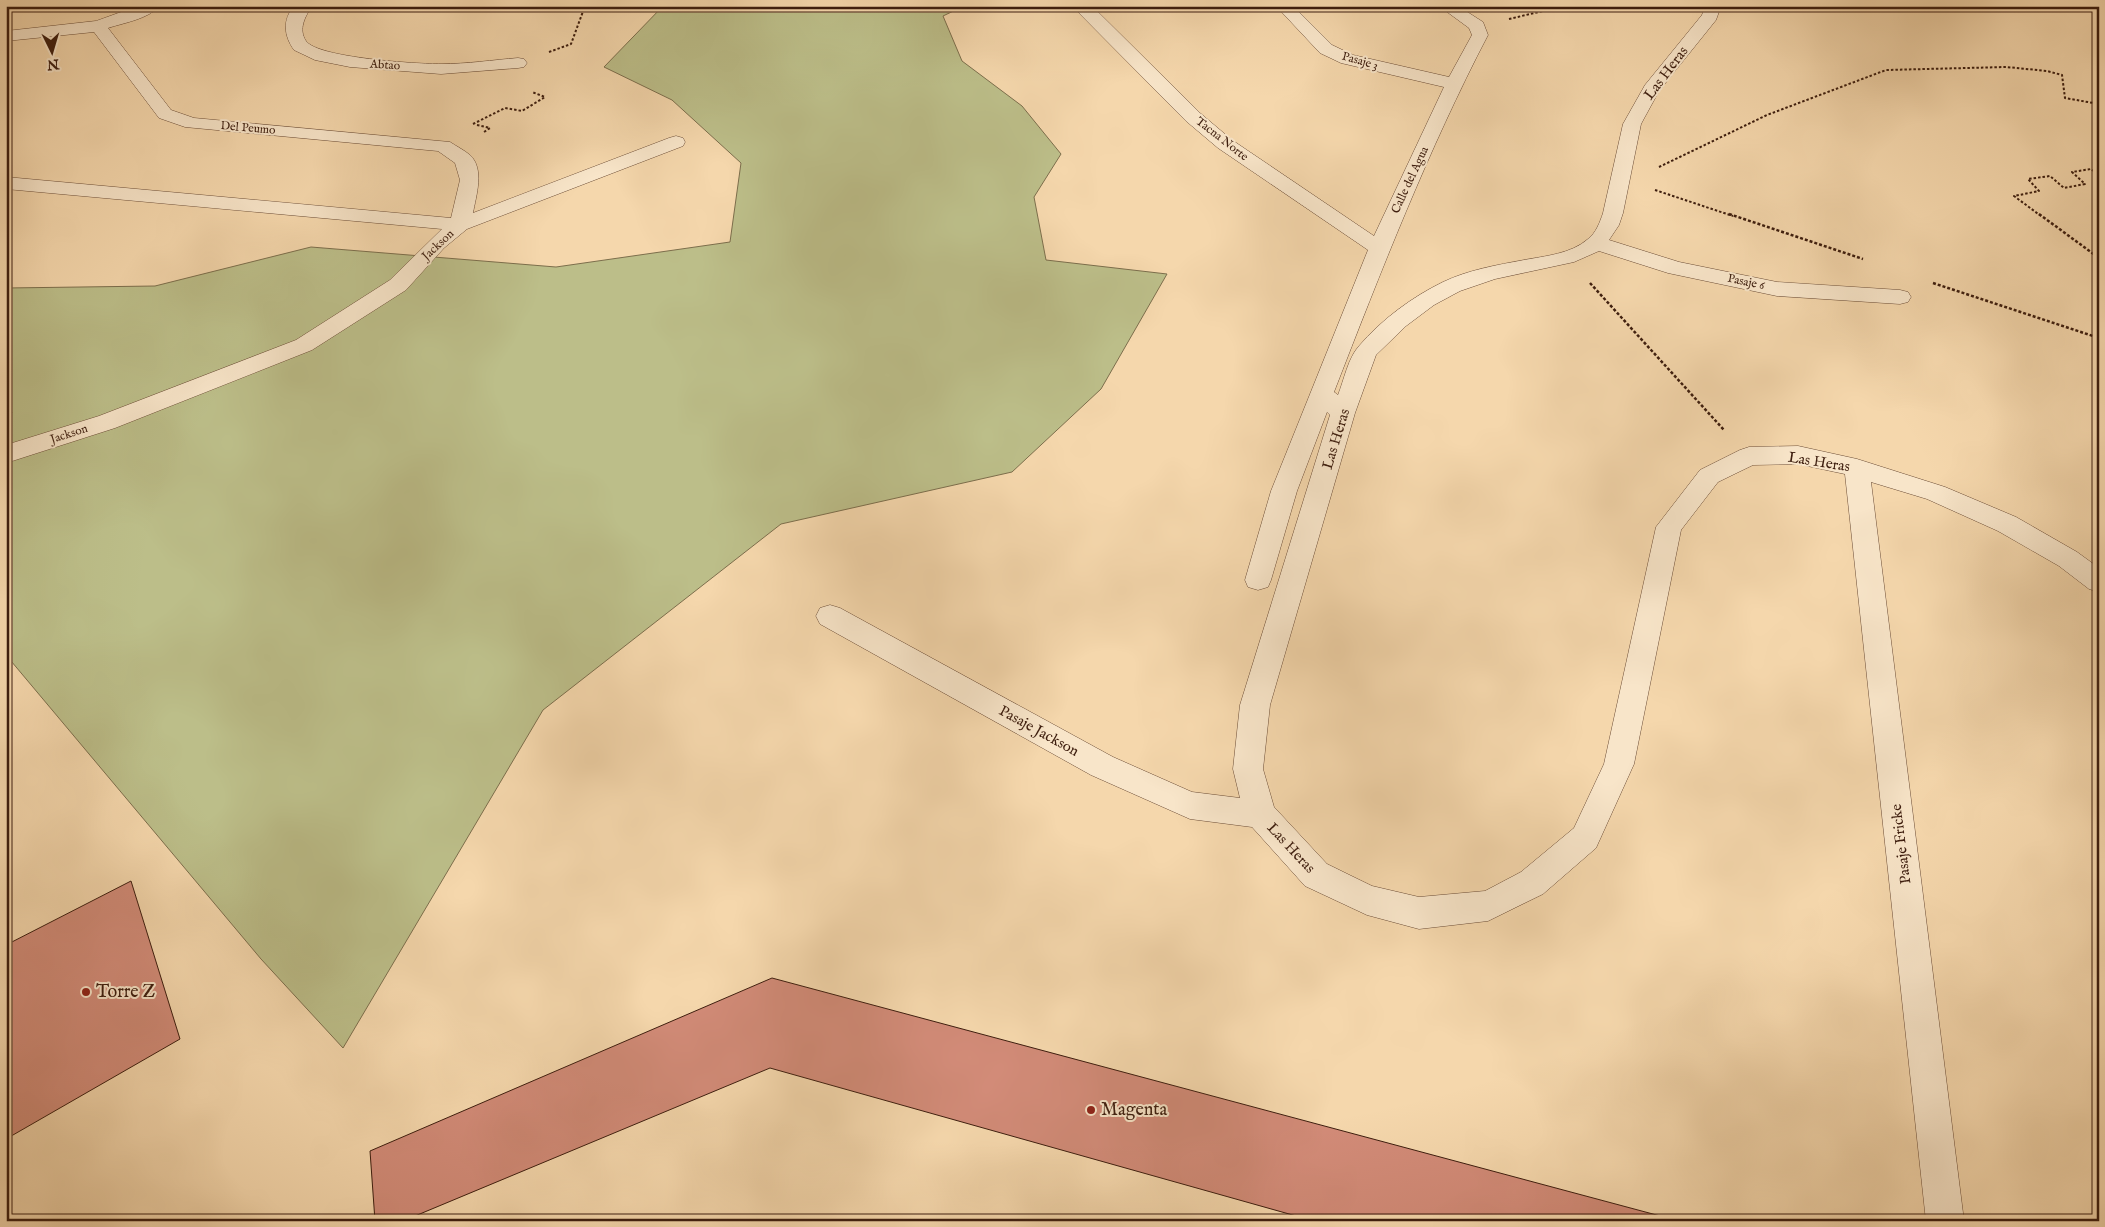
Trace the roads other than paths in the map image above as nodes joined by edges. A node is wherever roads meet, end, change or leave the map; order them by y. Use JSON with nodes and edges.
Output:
{"nodes":[{"id":1,"x":151,"y":6,"type":"edge"},
{"id":2,"x":304,"y":6,"type":"edge"},
{"id":3,"x":1084,"y":6,"type":"edge"},
{"id":4,"x":1284,"y":6,"type":"edge"},
{"id":5,"x":1447,"y":6,"type":"edge"},
{"id":6,"x":1714,"y":6,"type":"edge"},
{"id":7,"x":98,"y":26,"type":"junction"},
{"id":8,"x":6,"y":36,"type":"edge"},
{"id":9,"x":518,"y":63,"type":"dead end"},
{"id":10,"x":1454,"y":84,"type":"junction"},
{"id":11,"x":676,"y":142,"type":"dead end"},
{"id":12,"x":6,"y":183,"type":"edge"},
{"id":13,"x":460,"y":225,"type":"junction"},
{"id":14,"x":1596,"y":243,"type":"junction"},
{"id":15,"x":1378,"y":248,"type":"junction"},
{"id":16,"x":1900,"y":297,"type":"dead end"},
{"id":17,"x":1322,"y":394,"type":"junction"},
{"id":18,"x":1343,"y":413,"type":"junction"},
{"id":19,"x":6,"y":454,"type":"edge"},
{"id":20,"x":1857,"y":468,"type":"junction"},
{"id":21,"x":1258,"y":580,"type":"dead end"},
{"id":22,"x":2099,"y":582,"type":"edge"},
{"id":23,"x":830,"y":616,"type":"dead end"},
{"id":24,"x":1260,"y":814,"type":"junction"},
{"id":25,"x":1945,"y":1221,"type":"edge"}],
"edges":[{"from":1,"to":7,"type":"street"},
{"from":2,"to":9,"type":"street","name":"Abtao"},
{"from":3,"to":15,"type":"street","name":"Tacna Norte"},
{"from":4,"to":10,"type":"street","name":"Pasaje 3"},
{"from":5,"to":10,"type":"street","name":"Calle del Agua"},
{"from":6,"to":14,"type":"street","name":"Las Heras"},
{"from":7,"to":8,"type":"street"},
{"from":7,"to":13,"type":"street","name":"Del Peumo"},
{"from":10,"to":15,"type":"street","name":"Calle del Agua"},
{"from":11,"to":13,"type":"street"},
{"from":12,"to":13,"type":"street","name":"Jackson"},
{"from":13,"to":19,"type":"street","name":"Jackson"},
{"from":14,"to":16,"type":"street","name":"Pasaje 6"},
{"from":14,"to":18,"type":"street","name":"Las Heras"},
{"from":15,"to":17,"type":"street","name":"Calle del Agua"},
{"from":17,"to":18,"type":"street"},
{"from":17,"to":21,"type":"street","name":"Las Heras"},
{"from":18,"to":24,"type":"street","name":"Las Heras"},
{"from":20,"to":22,"type":"street","name":"Las Heras"},
{"from":20,"to":24,"type":"street","name":"Las Heras"},
{"from":20,"to":25,"type":"street","name":"Pasaje Fricke"},
{"from":23,"to":24,"type":"street","name":"Pasaje Jackson"}]}
